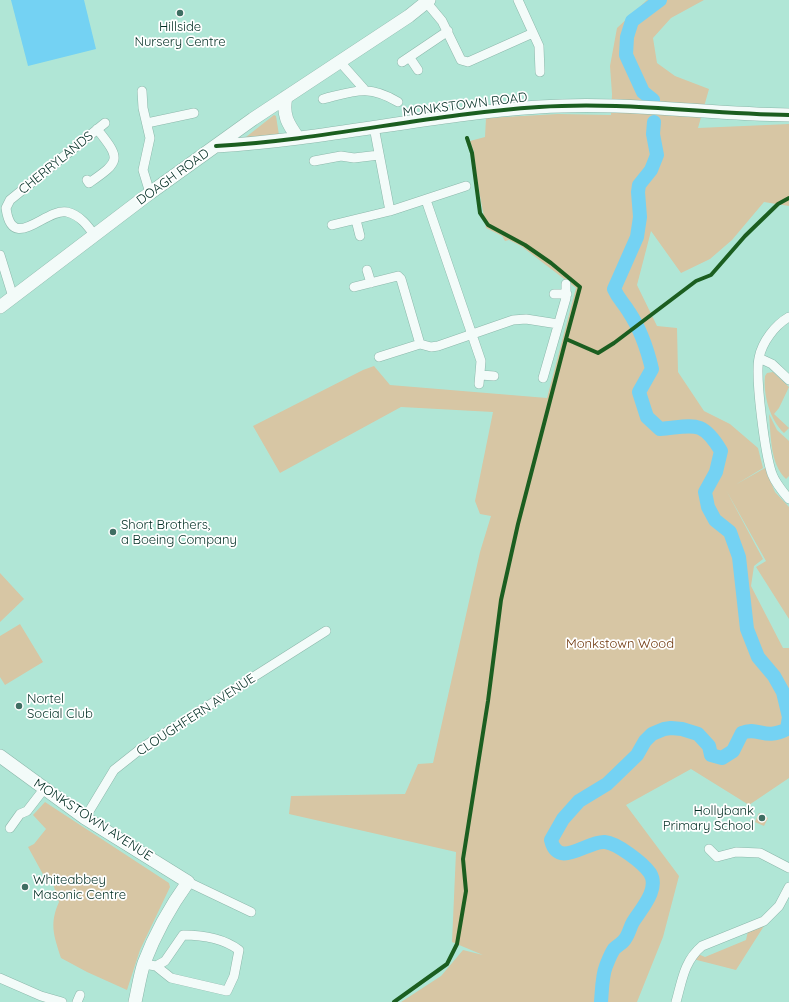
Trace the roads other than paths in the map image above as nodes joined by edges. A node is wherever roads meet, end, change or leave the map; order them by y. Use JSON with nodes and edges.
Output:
{"nodes":[{"id":1,"x":518,"y":0,"type":"edge"},
{"id":2,"x":428,"y":1,"type":"edge"},
{"id":3,"x":448,"y":31,"type":"junction"},
{"id":4,"x":532,"y":33,"type":"junction"},
{"id":5,"x":340,"y":62,"type":"junction"},
{"id":6,"x":418,"y":70,"type":"dead end"},
{"id":7,"x":540,"y":72,"type":"dead end"},
{"id":8,"x":364,"y":89,"type":"junction"},
{"id":9,"x":142,"y":91,"type":"dead end"},
{"id":10,"x":286,"y":97,"type":"junction"},
{"id":11,"x":323,"y":99,"type":"dead end"},
{"id":12,"x":398,"y":102,"type":"dead end"},
{"id":13,"x":194,"y":113,"type":"dead end"},
{"id":14,"x":789,"y":115,"type":"edge"},
{"id":15,"x":105,"y":123,"type":"dead end"},
{"id":16,"x":147,"y":123,"type":"junction"},
{"id":17,"x":374,"y":127,"type":"junction"},
{"id":18,"x":97,"y":129,"type":"junction"},
{"id":19,"x":298,"y":138,"type":"junction"},
{"id":20,"x":216,"y":146,"type":"junction"},
{"id":21,"x":379,"y":155,"type":"junction"},
{"id":22,"x":320,"y":163,"type":"dead end"},
{"id":23,"x":87,"y":180,"type":"dead end"},
{"id":24,"x":466,"y":186,"type":"dead end"},
{"id":25,"x":150,"y":193,"type":"junction"},
{"id":26,"x":426,"y":200,"type":"junction"},
{"id":27,"x":390,"y":211,"type":"junction"},
{"id":28,"x":356,"y":220,"type":"junction"},
{"id":29,"x":332,"y":225,"type":"dead end"},
{"id":30,"x":95,"y":236,"type":"junction"},
{"id":31,"x":360,"y":236,"type":"dead end"},
{"id":32,"x":0,"y":255,"type":"edge"},
{"id":33,"x":367,"y":270,"type":"dead end"},
{"id":34,"x":371,"y":283,"type":"junction"},
{"id":35,"x":566,"y":284,"type":"dead end"},
{"id":36,"x":354,"y":288,"type":"dead end"},
{"id":37,"x":554,"y":294,"type":"dead end"},
{"id":38,"x":566,"y":294,"type":"junction"},
{"id":39,"x":13,"y":297,"type":"junction"},
{"id":40,"x":0,"y":307,"type":"edge"},
{"id":41,"x":789,"y":317,"type":"edge"},
{"id":42,"x":558,"y":324,"type":"junction"},
{"id":43,"x":472,"y":334,"type":"junction"},
{"id":44,"x":420,"y":344,"type":"junction"},
{"id":45,"x":379,"y":357,"type":"dead end"},
{"id":46,"x":759,"y":358,"type":"junction"},
{"id":47,"x":494,"y":376,"type":"dead end"},
{"id":48,"x":543,"y":378,"type":"dead end"},
{"id":49,"x":789,"y":380,"type":"edge"},
{"id":50,"x":789,"y":499,"type":"edge"},
{"id":51,"x":326,"y":631,"type":"dead end"},
{"id":52,"x":0,"y":756,"type":"edge"},
{"id":53,"x":44,"y":789,"type":"junction"},
{"id":54,"x":85,"y":818,"type":"junction"},
{"id":55,"x":10,"y":828,"type":"dead end"},
{"id":56,"x":709,"y":849,"type":"dead end"},
{"id":57,"x":789,"y":868,"type":"edge"},
{"id":58,"x":188,"y":882,"type":"junction"},
{"id":59,"x":789,"y":888,"type":"edge"},
{"id":60,"x":251,"y":912,"type":"dead end"},
{"id":61,"x":150,"y":965,"type":"junction"},
{"id":62,"x":0,"y":978,"type":"edge"},
{"id":63,"x":62,"y":1002,"type":"edge"},
{"id":64,"x":135,"y":1002,"type":"edge"},
{"id":65,"x":676,"y":1002,"type":"edge"}],
"edges":[{"from":1,"to":4,"type":"street"},
{"from":2,"to":3,"type":"street"},
{"from":2,"to":5,"type":"street","name":"DOAGH ROAD"},
{"from":3,"to":4,"type":"street"},
{"from":3,"to":6,"type":"street"},
{"from":4,"to":7,"type":"street"},
{"from":5,"to":8,"type":"street"},
{"from":5,"to":10,"type":"street","name":"DOAGH ROAD"},
{"from":8,"to":11,"type":"street"},
{"from":8,"to":12,"type":"street"},
{"from":9,"to":16,"type":"street"},
{"from":10,"to":19,"type":"street"},
{"from":10,"to":20,"type":"street","name":"DOAGH ROAD"},
{"from":13,"to":16,"type":"street"},
{"from":14,"to":17,"type":"street","name":"MONKSTOWN ROAD"},
{"from":15,"to":18,"type":"street","name":"CHERRYLANDS"},
{"from":16,"to":25,"type":"street"},
{"from":17,"to":19,"type":"street","name":"MONKSTOWN ROAD"},
{"from":17,"to":21,"type":"street"},
{"from":18,"to":23,"type":"street"},
{"from":18,"to":30,"type":"street","name":"CHERRYLANDS"},
{"from":19,"to":20,"type":"street","name":"MONKSTOWN ROAD"},
{"from":20,"to":25,"type":"street","name":"DOAGH ROAD"},
{"from":21,"to":22,"type":"street"},
{"from":21,"to":27,"type":"street"},
{"from":24,"to":26,"type":"street"},
{"from":25,"to":30,"type":"street","name":"DOAGH ROAD"},
{"from":26,"to":27,"type":"street"},
{"from":26,"to":43,"type":"street"},
{"from":27,"to":28,"type":"street"},
{"from":28,"to":29,"type":"street"},
{"from":28,"to":31,"type":"street"},
{"from":30,"to":39,"type":"street","name":"DOAGH ROAD"},
{"from":32,"to":39,"type":"street"},
{"from":33,"to":34,"type":"street"},
{"from":34,"to":36,"type":"street"},
{"from":34,"to":44,"type":"street"},
{"from":35,"to":38,"type":"street"},
{"from":37,"to":38,"type":"street"},
{"from":38,"to":42,"type":"street"},
{"from":39,"to":40,"type":"street","name":"DOAGH ROAD"},
{"from":41,"to":46,"type":"street"},
{"from":42,"to":43,"type":"street"},
{"from":42,"to":48,"type":"street"},
{"from":43,"to":44,"type":"street"},
{"from":43,"to":47,"type":"street"},
{"from":44,"to":45,"type":"street"},
{"from":46,"to":49,"type":"street"},
{"from":46,"to":50,"type":"street"},
{"from":51,"to":54,"type":"street","name":"CLOUGHFERN AVENUE"},
{"from":52,"to":53,"type":"street","name":"MONKSTOWN AVENUE"},
{"from":53,"to":54,"type":"street","name":"MONKSTOWN AVENUE"},
{"from":53,"to":55,"type":"street"},
{"from":54,"to":58,"type":"street","name":"MONKSTOWN AVENUE"},
{"from":56,"to":57,"type":"street"},
{"from":58,"to":60,"type":"street"},
{"from":58,"to":61,"type":"street"},
{"from":59,"to":65,"type":"street"},
{"from":61,"to":61,"type":"street"},
{"from":61,"to":64,"type":"street"},
{"from":62,"to":63,"type":"street"}]}
